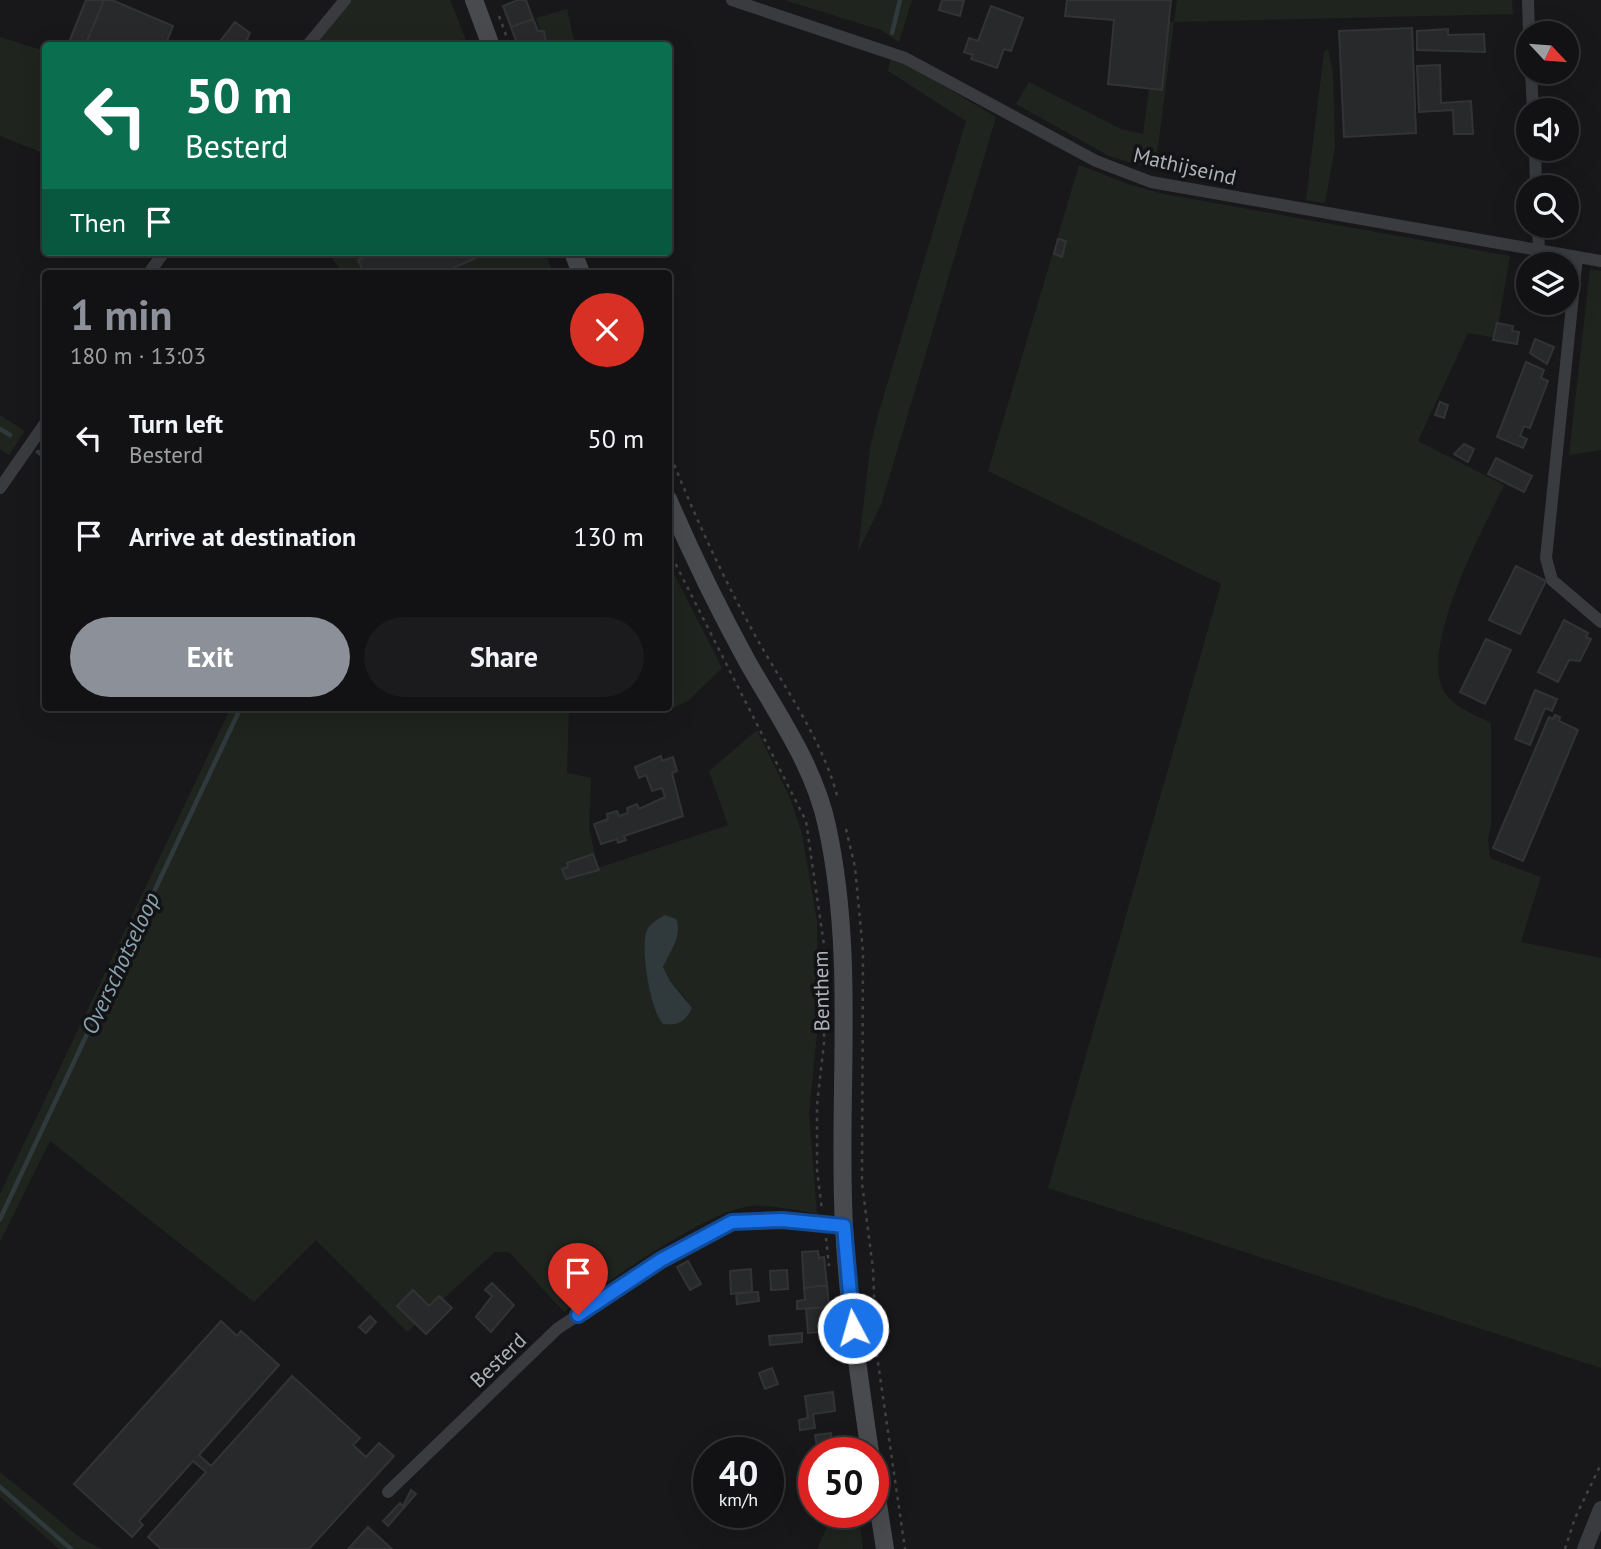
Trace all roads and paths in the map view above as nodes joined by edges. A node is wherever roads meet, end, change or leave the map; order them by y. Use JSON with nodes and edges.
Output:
{"nodes":[{"id":1,"x":345,"y":0,"type":"edge"},
{"id":2,"x":474,"y":0,"type":"edge"},
{"id":3,"x":733,"y":0,"type":"edge"},
{"id":4,"x":1528,"y":0,"type":"edge"},
{"id":5,"x":497,"y":11,"type":"dead end"},
{"id":6,"x":1529,"y":21,"type":"edge"},
{"id":7,"x":310,"y":42,"type":"edge"},
{"id":8,"x":490,"y":42,"type":"edge"},
{"id":9,"x":509,"y":42,"type":"edge"},
{"id":10,"x":1538,"y":238,"type":"edge"},
{"id":11,"x":1539,"y":251,"type":"junction"},
{"id":12,"x":1545,"y":252,"type":"edge"},
{"id":13,"x":1579,"y":257,"type":"edge"},
{"id":14,"x":1599,"y":258,"type":"edge"},
{"id":15,"x":1571,"y":315,"type":"edge"},
{"id":16,"x":42,"y":428,"type":"edge"},
{"id":17,"x":672,"y":458,"type":"edge"},
{"id":18,"x":0,"y":488,"type":"edge"},
{"id":19,"x":672,"y":509,"type":"edge"},
{"id":20,"x":713,"y":550,"type":"dead end"},
{"id":21,"x":672,"y":558,"type":"edge"},
{"id":22,"x":1601,"y":622,"type":"edge"},
{"id":23,"x":824,"y":1225,"type":"junction"},
{"id":24,"x":844,"y":1226,"type":"junction"},
{"id":25,"x":830,"y":1272,"type":"dead end"},
{"id":26,"x":868,"y":1437,"type":"edge"},
{"id":27,"x":1601,"y":1464,"type":"edge"},
{"id":28,"x":388,"y":1492,"type":"dead end"},
{"id":29,"x":1601,"y":1509,"type":"edge"},
{"id":30,"x":882,"y":1528,"type":"edge"},
{"id":31,"x":885,"y":1549,"type":"edge"},
{"id":32,"x":1565,"y":1549,"type":"edge"},
{"id":33,"x":1585,"y":1549,"type":"edge"}],
"edges":[{"from":1,"to":7,"type":"street"},
{"from":2,"to":8,"type":"main road"},
{"from":3,"to":11,"type":"street","name":"Mathijseind"},
{"from":4,"to":6,"type":"street"},
{"from":5,"to":9,"type":"path"},
{"from":10,"to":11,"type":"street"},
{"from":11,"to":12,"type":"street","name":"Mathijseind"},
{"from":13,"to":14,"type":"street","name":"Mathijseind"},
{"from":15,"to":22,"type":"street"},
{"from":16,"to":18,"type":"street"},
{"from":17,"to":20,"type":"path"},
{"from":19,"to":24,"type":"main road","name":"Benthem"},
{"from":21,"to":23,"type":"path","name":"Benthem"},
{"from":23,"to":24,"type":"street","name":"Besterd"},
{"from":23,"to":25,"type":"path","name":"Benthem"},
{"from":23,"to":28,"type":"street","name":"Besterd"},
{"from":24,"to":26,"type":"main road","name":"Benthem"},
{"from":27,"to":32,"type":"path"},
{"from":29,"to":33,"type":"street"},
{"from":30,"to":31,"type":"main road"}]}
